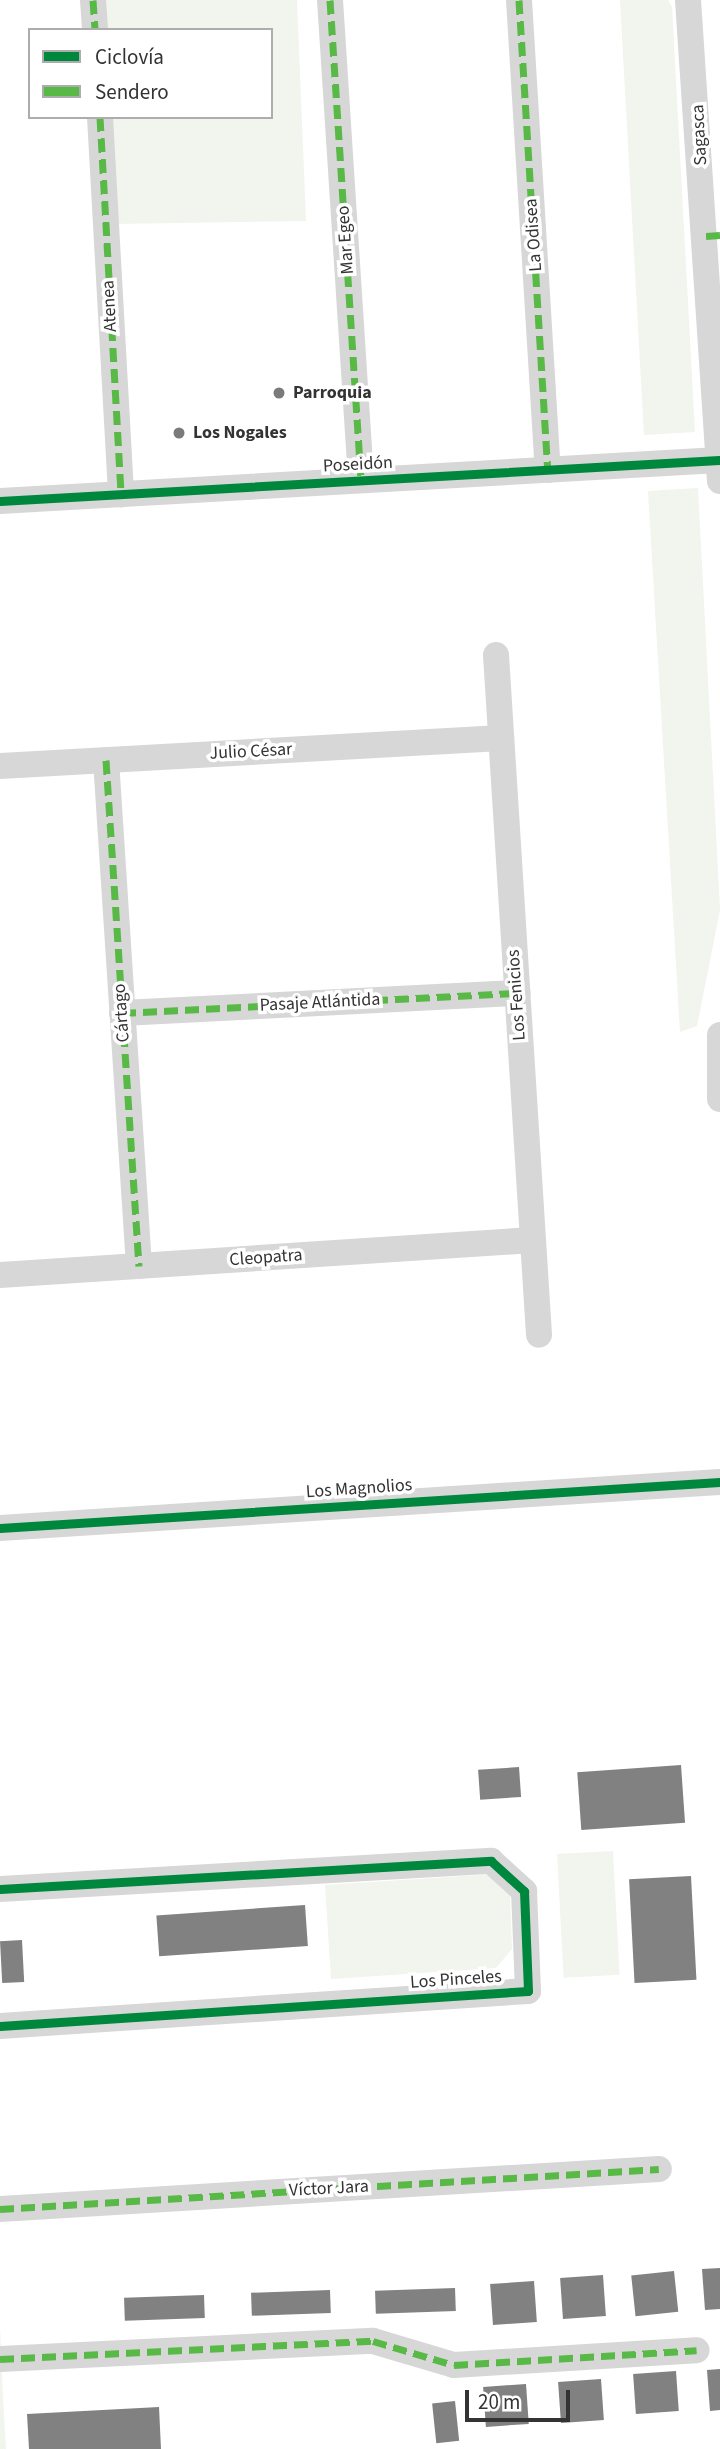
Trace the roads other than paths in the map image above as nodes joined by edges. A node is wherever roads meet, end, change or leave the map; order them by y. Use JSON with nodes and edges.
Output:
{"nodes":[{"id":1,"x":93,"y":0,"type":"edge"},
{"id":2,"x":330,"y":0,"type":"edge"},
{"id":3,"x":519,"y":0,"type":"edge"},
{"id":4,"x":688,"y":0,"type":"edge"},
{"id":5,"x":95,"y":28,"type":"edge"},
{"id":6,"x":100,"y":119,"type":"edge"},
{"id":7,"x":713,"y":236,"type":"edge"},
{"id":8,"x":548,"y":470,"type":"junction"},
{"id":9,"x":719,"y":470,"type":"edge"},
{"id":10,"x":361,"y":480,"type":"junction"},
{"id":11,"x":121,"y":494,"type":"junction"},
{"id":12,"x":0,"y":501,"type":"edge"},
{"id":13,"x":496,"y":655,"type":"dead end"},
{"id":14,"x":501,"y":738,"type":"junction"},
{"id":15,"x":106,"y":760,"type":"junction"},
{"id":16,"x":0,"y":766,"type":"edge"},
{"id":17,"x":517,"y":993,"type":"junction"},
{"id":18,"x":122,"y":1013,"type":"junction"},
{"id":19,"x":720,"y":1035,"type":"edge"},
{"id":20,"x":720,"y":1099,"type":"edge"},
{"id":21,"x":533,"y":1240,"type":"junction"},
{"id":22,"x":138,"y":1266,"type":"junction"},
{"id":23,"x":0,"y":1275,"type":"edge"},
{"id":24,"x":539,"y":1335,"type":"dead end"},
{"id":25,"x":720,"y":1482,"type":"edge"},
{"id":26,"x":0,"y":1528,"type":"edge"},
{"id":27,"x":0,"y":1889,"type":"edge"},
{"id":28,"x":0,"y":2026,"type":"edge"},
{"id":29,"x":659,"y":2169,"type":"dead end"},
{"id":30,"x":0,"y":2208,"type":"edge"},
{"id":31,"x":697,"y":2350,"type":"dead end"},
{"id":32,"x":0,"y":2359,"type":"edge"}],
"edges":[{"from":1,"to":5,"type":"street"},
{"from":2,"to":10,"type":"street","name":"Mar Egeo"},
{"from":3,"to":8,"type":"street","name":"La Odisea"},
{"from":4,"to":7,"type":"street","name":"Sagasca"},
{"from":6,"to":11,"type":"street","name":"Atenea"},
{"from":7,"to":9,"type":"street","name":"Sagasca"},
{"from":8,"to":9,"type":"street","name":"Poseidón"},
{"from":8,"to":10,"type":"street","name":"Poseidón"},
{"from":10,"to":11,"type":"street","name":"Poseidón"},
{"from":11,"to":12,"type":"street","name":"Poseidón"},
{"from":13,"to":14,"type":"street","name":"Los Fenicios"},
{"from":14,"to":15,"type":"street","name":"Julio César"},
{"from":14,"to":17,"type":"street","name":"Los Fenicios"},
{"from":15,"to":16,"type":"street","name":"Julio César"},
{"from":15,"to":18,"type":"street","name":"Cártago"},
{"from":17,"to":18,"type":"street","name":"Pasaje Atlántida"},
{"from":17,"to":21,"type":"street","name":"Los Fenicios"},
{"from":18,"to":22,"type":"street","name":"Cártago"},
{"from":19,"to":20,"type":"street"},
{"from":21,"to":22,"type":"street","name":"Cleopatra"},
{"from":21,"to":24,"type":"street","name":"Los Fenicios"},
{"from":22,"to":23,"type":"street","name":"Cleopatra"},
{"from":25,"to":26,"type":"street","name":"Los Magnolios"},
{"from":27,"to":28,"type":"street","name":"Los Pinceles"},
{"from":29,"to":30,"type":"street","name":"Víctor Jara"},
{"from":31,"to":32,"type":"street"}]}
